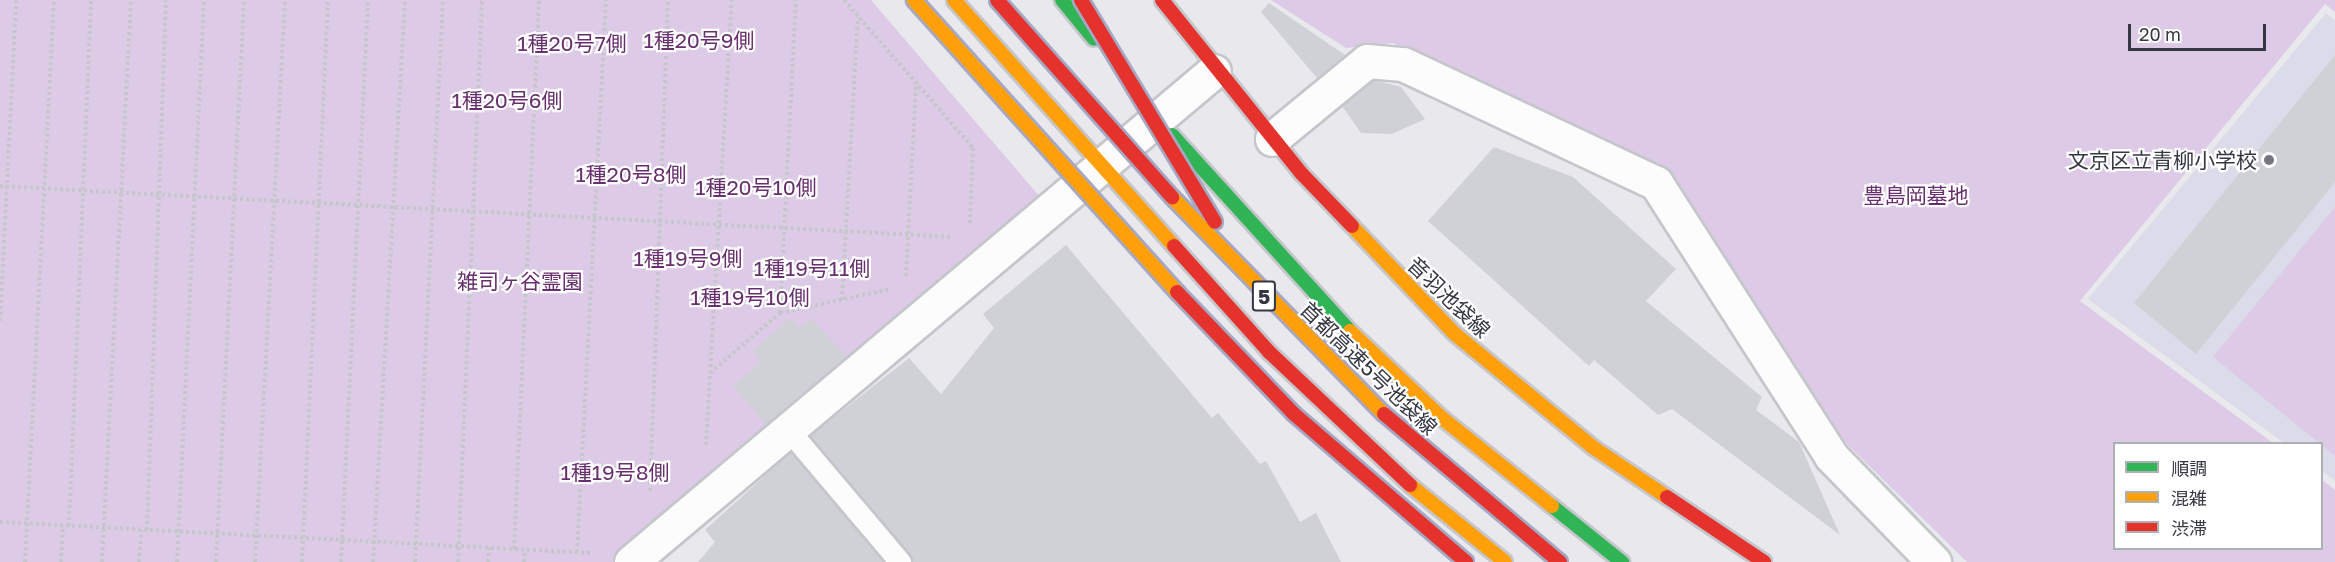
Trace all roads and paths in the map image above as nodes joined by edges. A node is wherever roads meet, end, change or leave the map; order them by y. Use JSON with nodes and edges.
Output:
{"nodes":[{"id":1,"x":16,"y":0,"type":"edge"},
{"id":2,"x":54,"y":0,"type":"edge"},
{"id":3,"x":91,"y":0,"type":"edge"},
{"id":4,"x":131,"y":0,"type":"edge"},
{"id":5,"x":166,"y":0,"type":"edge"},
{"id":6,"x":204,"y":0,"type":"edge"},
{"id":7,"x":244,"y":0,"type":"edge"},
{"id":8,"x":285,"y":0,"type":"edge"},
{"id":9,"x":328,"y":0,"type":"edge"},
{"id":10,"x":368,"y":0,"type":"edge"},
{"id":11,"x":405,"y":0,"type":"edge"},
{"id":12,"x":443,"y":0,"type":"edge"},
{"id":13,"x":482,"y":0,"type":"edge"},
{"id":14,"x":539,"y":0,"type":"edge"},
{"id":15,"x":606,"y":0,"type":"edge"},
{"id":16,"x":668,"y":0,"type":"edge"},
{"id":17,"x":732,"y":0,"type":"edge"},
{"id":18,"x":796,"y":0,"type":"edge"},
{"id":19,"x":843,"y":0,"type":"edge"},
{"id":20,"x":914,"y":0,"type":"edge"},
{"id":21,"x":954,"y":0,"type":"edge"},
{"id":22,"x":997,"y":0,"type":"edge"},
{"id":23,"x":1062,"y":0,"type":"edge"},
{"id":24,"x":1081,"y":0,"type":"edge"},
{"id":25,"x":1162,"y":0,"type":"edge"},
{"id":26,"x":858,"y":16,"type":"junction"},
{"id":27,"x":1214,"y":70,"type":"junction"},
{"id":28,"x":916,"y":82,"type":"junction"},
{"id":29,"x":1158,"y":118,"type":"junction"},
{"id":30,"x":1272,"y":139,"type":"junction"},
{"id":31,"x":1100,"y":168,"type":"junction"},
{"id":32,"x":3,"y":186,"type":"edge"},
{"id":33,"x":46,"y":188,"type":"junction"},
{"id":34,"x":84,"y":190,"type":"junction"},
{"id":35,"x":122,"y":193,"type":"junction"},
{"id":36,"x":160,"y":194,"type":"junction"},
{"id":37,"x":195,"y":196,"type":"junction"},
{"id":38,"x":236,"y":198,"type":"junction"},
{"id":39,"x":274,"y":201,"type":"junction"},
{"id":40,"x":320,"y":203,"type":"junction"},
{"id":41,"x":361,"y":206,"type":"junction"},
{"id":42,"x":395,"y":207,"type":"junction"},
{"id":43,"x":436,"y":209,"type":"junction"},
{"id":44,"x":474,"y":211,"type":"junction"},
{"id":45,"x":532,"y":214,"type":"junction"},
{"id":46,"x":596,"y":217,"type":"junction"},
{"id":47,"x":661,"y":221,"type":"junction"},
{"id":48,"x":719,"y":224,"type":"junction"},
{"id":49,"x":784,"y":228,"type":"junction"},
{"id":50,"x":844,"y":231,"type":"junction"},
{"id":51,"x":908,"y":234,"type":"junction"},
{"id":52,"x":980,"y":250,"type":"junction"},
{"id":53,"x":905,"y":286,"type":"dead end"},
{"id":54,"x":1254,"y":286,"type":"junction"},
{"id":55,"x":895,"y":288,"type":"dead end"},
{"id":56,"x":842,"y":300,"type":"junction"},
{"id":57,"x":780,"y":313,"type":"junction"},
{"id":58,"x":0,"y":321,"type":"edge"},
{"id":59,"x":710,"y":373,"type":"junction"},
{"id":60,"x":786,"y":427,"type":"junction"},
{"id":61,"x":705,"y":458,"type":"dead end"},
{"id":62,"x":650,"y":496,"type":"dead end"},
{"id":63,"x":0,"y":522,"type":"edge"},
{"id":64,"x":27,"y":524,"type":"junction"},
{"id":65,"x":63,"y":525,"type":"junction"},
{"id":66,"x":69,"y":526,"type":"junction"},
{"id":67,"x":104,"y":527,"type":"junction"},
{"id":68,"x":141,"y":530,"type":"junction"},
{"id":69,"x":147,"y":530,"type":"junction"},
{"id":70,"x":178,"y":531,"type":"junction"},
{"id":71,"x":218,"y":534,"type":"junction"},
{"id":72,"x":256,"y":535,"type":"junction"},
{"id":73,"x":304,"y":538,"type":"junction"},
{"id":74,"x":342,"y":540,"type":"junction"},
{"id":75,"x":374,"y":542,"type":"junction"},
{"id":76,"x":416,"y":544,"type":"junction"},
{"id":77,"x":459,"y":546,"type":"junction"},
{"id":78,"x":489,"y":548,"type":"junction"},
{"id":79,"x":514,"y":549,"type":"junction"},
{"id":80,"x":525,"y":549,"type":"junction"},
{"id":81,"x":577,"y":552,"type":"junction"},
{"id":82,"x":635,"y":559,"type":"edge"},
{"id":83,"x":25,"y":562,"type":"edge"},
{"id":84,"x":61,"y":562,"type":"edge"},
{"id":85,"x":102,"y":562,"type":"edge"},
{"id":86,"x":139,"y":562,"type":"edge"},
{"id":87,"x":177,"y":562,"type":"edge"},
{"id":88,"x":216,"y":562,"type":"edge"},
{"id":89,"x":255,"y":562,"type":"edge"},
{"id":90,"x":302,"y":562,"type":"edge"},
{"id":91,"x":341,"y":562,"type":"edge"},
{"id":92,"x":373,"y":562,"type":"edge"},
{"id":93,"x":416,"y":562,"type":"edge"},
{"id":94,"x":458,"y":562,"type":"edge"},
{"id":95,"x":488,"y":562,"type":"edge"},
{"id":96,"x":524,"y":562,"type":"edge"},
{"id":97,"x":900,"y":562,"type":"edge"},
{"id":98,"x":1466,"y":562,"type":"edge"},
{"id":99,"x":1505,"y":562,"type":"edge"},
{"id":100,"x":1560,"y":562,"type":"edge"},
{"id":101,"x":1622,"y":562,"type":"edge"},
{"id":102,"x":1764,"y":562,"type":"edge"},
{"id":103,"x":1934,"y":562,"type":"edge"}],
"edges":[{"from":1,"to":32,"type":"path"},
{"from":2,"to":33,"type":"path"},
{"from":3,"to":34,"type":"path"},
{"from":4,"to":35,"type":"path"},
{"from":5,"to":36,"type":"path"},
{"from":6,"to":37,"type":"path"},
{"from":7,"to":38,"type":"path"},
{"from":8,"to":39,"type":"path"},
{"from":9,"to":40,"type":"path"},
{"from":10,"to":41,"type":"path"},
{"from":11,"to":42,"type":"path"},
{"from":12,"to":43,"type":"path"},
{"from":13,"to":44,"type":"path"},
{"from":14,"to":45,"type":"path"},
{"from":15,"to":46,"type":"path"},
{"from":16,"to":47,"type":"path"},
{"from":17,"to":48,"type":"path"},
{"from":18,"to":49,"type":"path"},
{"from":19,"to":26,"type":"path"},
{"from":20,"to":98,"type":"main road","bridge":true},
{"from":21,"to":31,"type":"main road"},
{"from":22,"to":54,"type":"main road","name":"首都高速5号池袋線","number":"5","bridge":true},
{"from":23,"to":29,"type":"main road"},
{"from":24,"to":54,"type":"main road","bridge":true},
{"from":25,"to":27,"type":"main road","name":"音羽池袋線"},
{"from":26,"to":28,"type":"path"},
{"from":26,"to":50,"type":"path"},
{"from":27,"to":29,"type":"street"},
{"from":27,"to":30,"type":"main road","name":"音羽池袋線"},
{"from":28,"to":51,"type":"path"},
{"from":28,"to":52,"type":"path"},
{"from":29,"to":31,"type":"street"},
{"from":29,"to":101,"type":"main road"},
{"from":30,"to":102,"type":"main road","name":"音羽池袋線"},
{"from":30,"to":103,"type":"street"},
{"from":31,"to":52,"type":"street"},
{"from":31,"to":99,"type":"main road"},
{"from":32,"to":33,"type":"path"},
{"from":32,"to":58,"type":"path"},
{"from":33,"to":34,"type":"path"},
{"from":33,"to":64,"type":"path"},
{"from":34,"to":35,"type":"path"},
{"from":34,"to":66,"type":"path"},
{"from":35,"to":36,"type":"path"},
{"from":35,"to":67,"type":"path"},
{"from":36,"to":37,"type":"path"},
{"from":36,"to":69,"type":"path"},
{"from":37,"to":38,"type":"path"},
{"from":37,"to":70,"type":"path"},
{"from":38,"to":39,"type":"path"},
{"from":38,"to":71,"type":"path"},
{"from":39,"to":40,"type":"path"},
{"from":39,"to":72,"type":"path"},
{"from":40,"to":41,"type":"path"},
{"from":40,"to":73,"type":"path"},
{"from":41,"to":42,"type":"path"},
{"from":41,"to":74,"type":"path"},
{"from":42,"to":43,"type":"path"},
{"from":42,"to":75,"type":"path"},
{"from":43,"to":44,"type":"path"},
{"from":43,"to":76,"type":"path"},
{"from":44,"to":45,"type":"path"},
{"from":44,"to":77,"type":"path"},
{"from":45,"to":46,"type":"path"},
{"from":45,"to":79,"type":"path"},
{"from":46,"to":47,"type":"path"},
{"from":46,"to":81,"type":"path"},
{"from":47,"to":48,"type":"path"},
{"from":47,"to":62,"type":"path"},
{"from":48,"to":49,"type":"path"},
{"from":48,"to":59,"type":"path"},
{"from":49,"to":50,"type":"path"},
{"from":49,"to":57,"type":"path"},
{"from":50,"to":51,"type":"path"},
{"from":50,"to":56,"type":"path"},
{"from":51,"to":52,"type":"path"},
{"from":51,"to":53,"type":"path"},
{"from":52,"to":60,"type":"street"},
{"from":54,"to":100,"type":"main road","name":"首都高速5号池袋線","number":"5","bridge":true},
{"from":55,"to":56,"type":"path"},
{"from":56,"to":57,"type":"path"},
{"from":57,"to":59,"type":"path"},
{"from":59,"to":61,"type":"path"},
{"from":60,"to":82,"type":"street"},
{"from":60,"to":97,"type":"lane"},
{"from":63,"to":64,"type":"path"},
{"from":64,"to":65,"type":"path"},
{"from":64,"to":83,"type":"path"},
{"from":65,"to":66,"type":"path"},
{"from":65,"to":84,"type":"path"},
{"from":66,"to":67,"type":"path"},
{"from":67,"to":68,"type":"path"},
{"from":67,"to":85,"type":"path"},
{"from":68,"to":69,"type":"path"},
{"from":68,"to":86,"type":"path"},
{"from":69,"to":70,"type":"path"},
{"from":70,"to":71,"type":"path"},
{"from":70,"to":87,"type":"path"},
{"from":71,"to":72,"type":"path"},
{"from":71,"to":88,"type":"path"},
{"from":72,"to":73,"type":"path"},
{"from":72,"to":89,"type":"path"},
{"from":73,"to":74,"type":"path"},
{"from":73,"to":90,"type":"path"},
{"from":74,"to":75,"type":"path"},
{"from":74,"to":91,"type":"path"},
{"from":75,"to":76,"type":"path"},
{"from":75,"to":92,"type":"path"},
{"from":76,"to":77,"type":"path"},
{"from":76,"to":93,"type":"path"},
{"from":77,"to":78,"type":"path"},
{"from":77,"to":94,"type":"path"},
{"from":78,"to":79,"type":"path"},
{"from":78,"to":95,"type":"path"},
{"from":79,"to":80,"type":"path"},
{"from":80,"to":81,"type":"path"},
{"from":80,"to":96,"type":"path"},
{"from":81,"to":82,"type":"path"}]}
